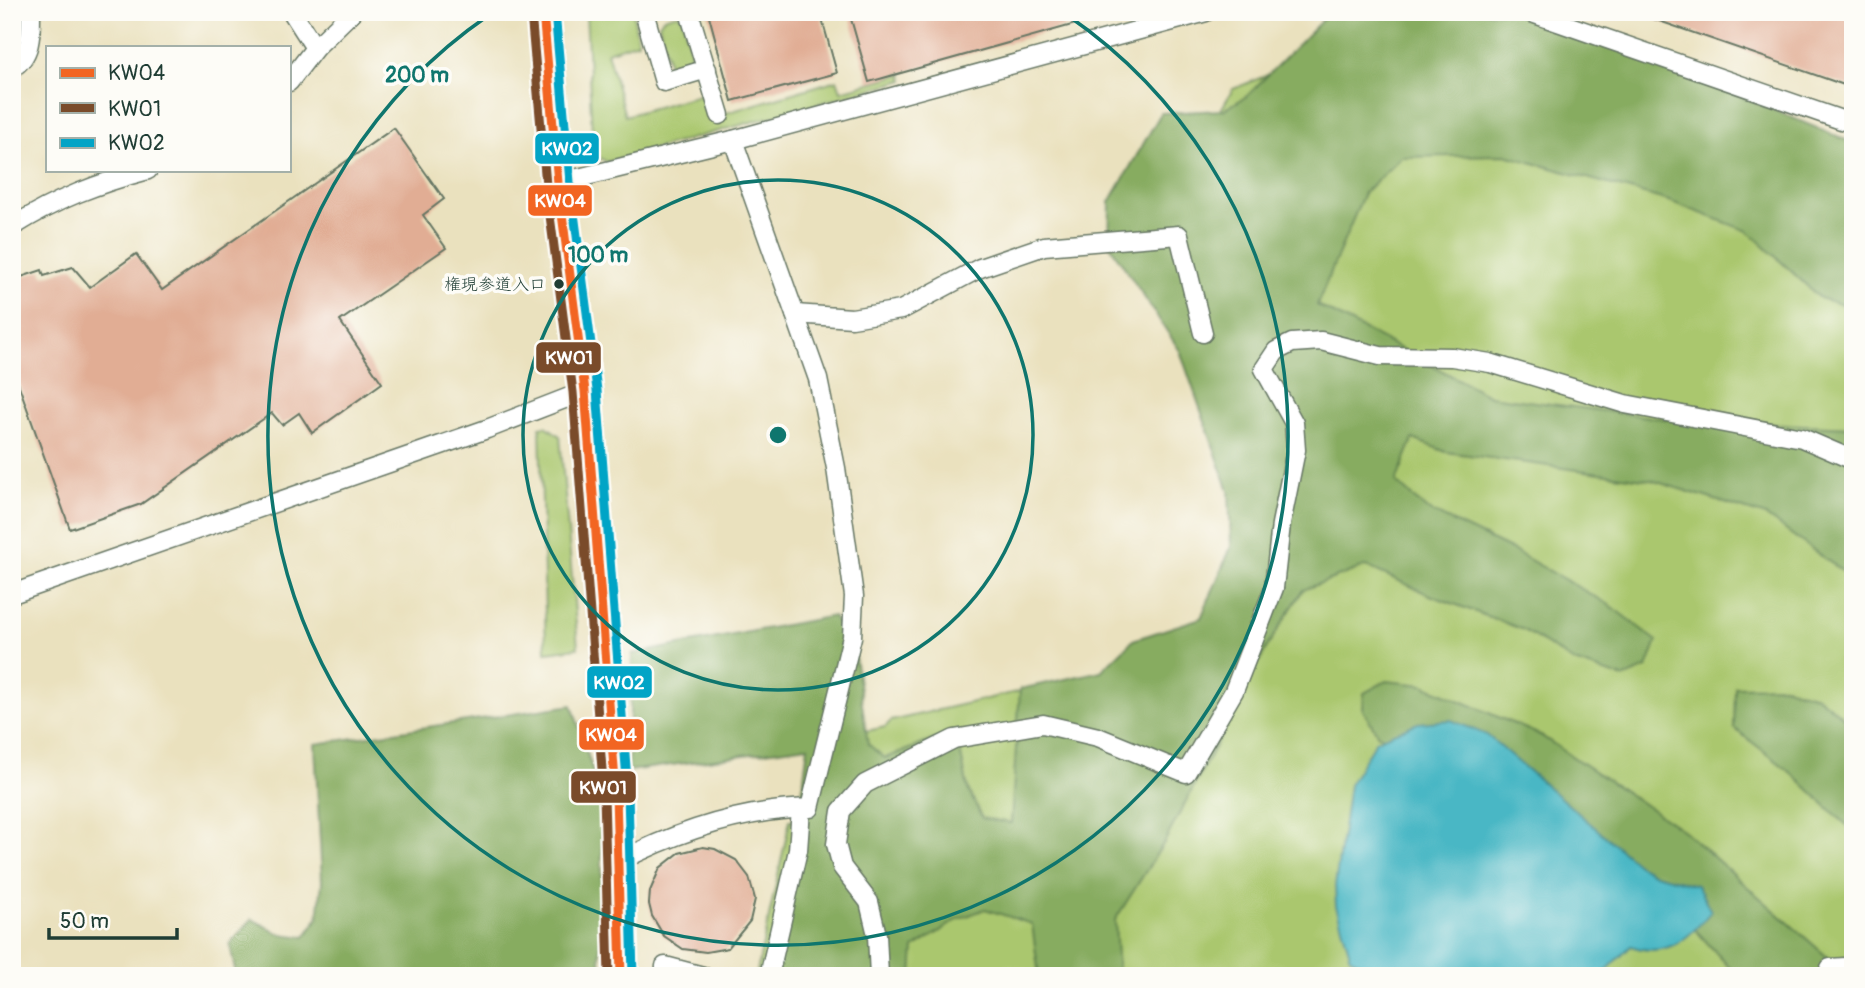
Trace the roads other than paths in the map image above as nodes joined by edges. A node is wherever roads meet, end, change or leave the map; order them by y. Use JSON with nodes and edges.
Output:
{"nodes":[{"id":1,"x":31,"y":12,"type":"edge"},
{"id":2,"x":292,"y":12,"type":"edge"},
{"id":3,"x":352,"y":12,"type":"edge"},
{"id":4,"x":543,"y":12,"type":"edge"},
{"id":5,"x":643,"y":12,"type":"edge"},
{"id":6,"x":689,"y":12,"type":"edge"},
{"id":7,"x":1206,"y":12,"type":"edge"},
{"id":8,"x":1529,"y":12,"type":"edge"},
{"id":9,"x":316,"y":48,"type":"junction"},
{"id":10,"x":12,"y":68,"type":"edge"},
{"id":11,"x":707,"y":69,"type":"junction"},
{"id":12,"x":290,"y":81,"type":"edge"},
{"id":13,"x":720,"y":115,"type":"dead end"},
{"id":14,"x":1853,"y":124,"type":"edge"},
{"id":15,"x":733,"y":140,"type":"junction"},
{"id":16,"x":140,"y":172,"type":"edge"},
{"id":17,"x":558,"y":183,"type":"junction"},
{"id":18,"x":12,"y":227,"type":"edge"},
{"id":19,"x":795,"y":314,"type":"junction"},
{"id":20,"x":1203,"y":333,"type":"dead end"},
{"id":21,"x":585,"y":391,"type":"junction"},
{"id":22,"x":1853,"y":460,"type":"edge"},
{"id":23,"x":12,"y":594,"type":"edge"},
{"id":24,"x":801,"y":809,"type":"junction"},
{"id":25,"x":618,"y":862,"type":"junction"},
{"id":26,"x":1830,"y":968,"type":"dead end"},
{"id":27,"x":1853,"y":970,"type":"edge"},
{"id":28,"x":621,"y":976,"type":"edge"},
{"id":29,"x":664,"y":976,"type":"edge"},
{"id":30,"x":704,"y":976,"type":"edge"},
{"id":31,"x":769,"y":976,"type":"edge"},
{"id":32,"x":879,"y":976,"type":"edge"}],
"edges":[{"from":1,"to":10,"type":"street"},
{"from":2,"to":9,"type":"street"},
{"from":3,"to":9,"type":"street"},
{"from":4,"to":17,"type":"main road"},
{"from":5,"to":11,"type":"street"},
{"from":6,"to":11,"type":"street"},
{"from":7,"to":15,"type":"street"},
{"from":8,"to":14,"type":"street"},
{"from":9,"to":12,"type":"street"},
{"from":11,"to":13,"type":"street"},
{"from":15,"to":17,"type":"street"},
{"from":15,"to":19,"type":"street"},
{"from":16,"to":18,"type":"street"},
{"from":17,"to":21,"type":"main road"},
{"from":19,"to":20,"type":"street"},
{"from":19,"to":24,"type":"street"},
{"from":21,"to":23,"type":"street"},
{"from":21,"to":25,"type":"main road"},
{"from":22,"to":32,"type":"street"},
{"from":24,"to":25,"type":"street"},
{"from":24,"to":31,"type":"street"},
{"from":25,"to":28,"type":"main road"},
{"from":26,"to":27,"type":"street"},
{"from":29,"to":30,"type":"street"}]}
